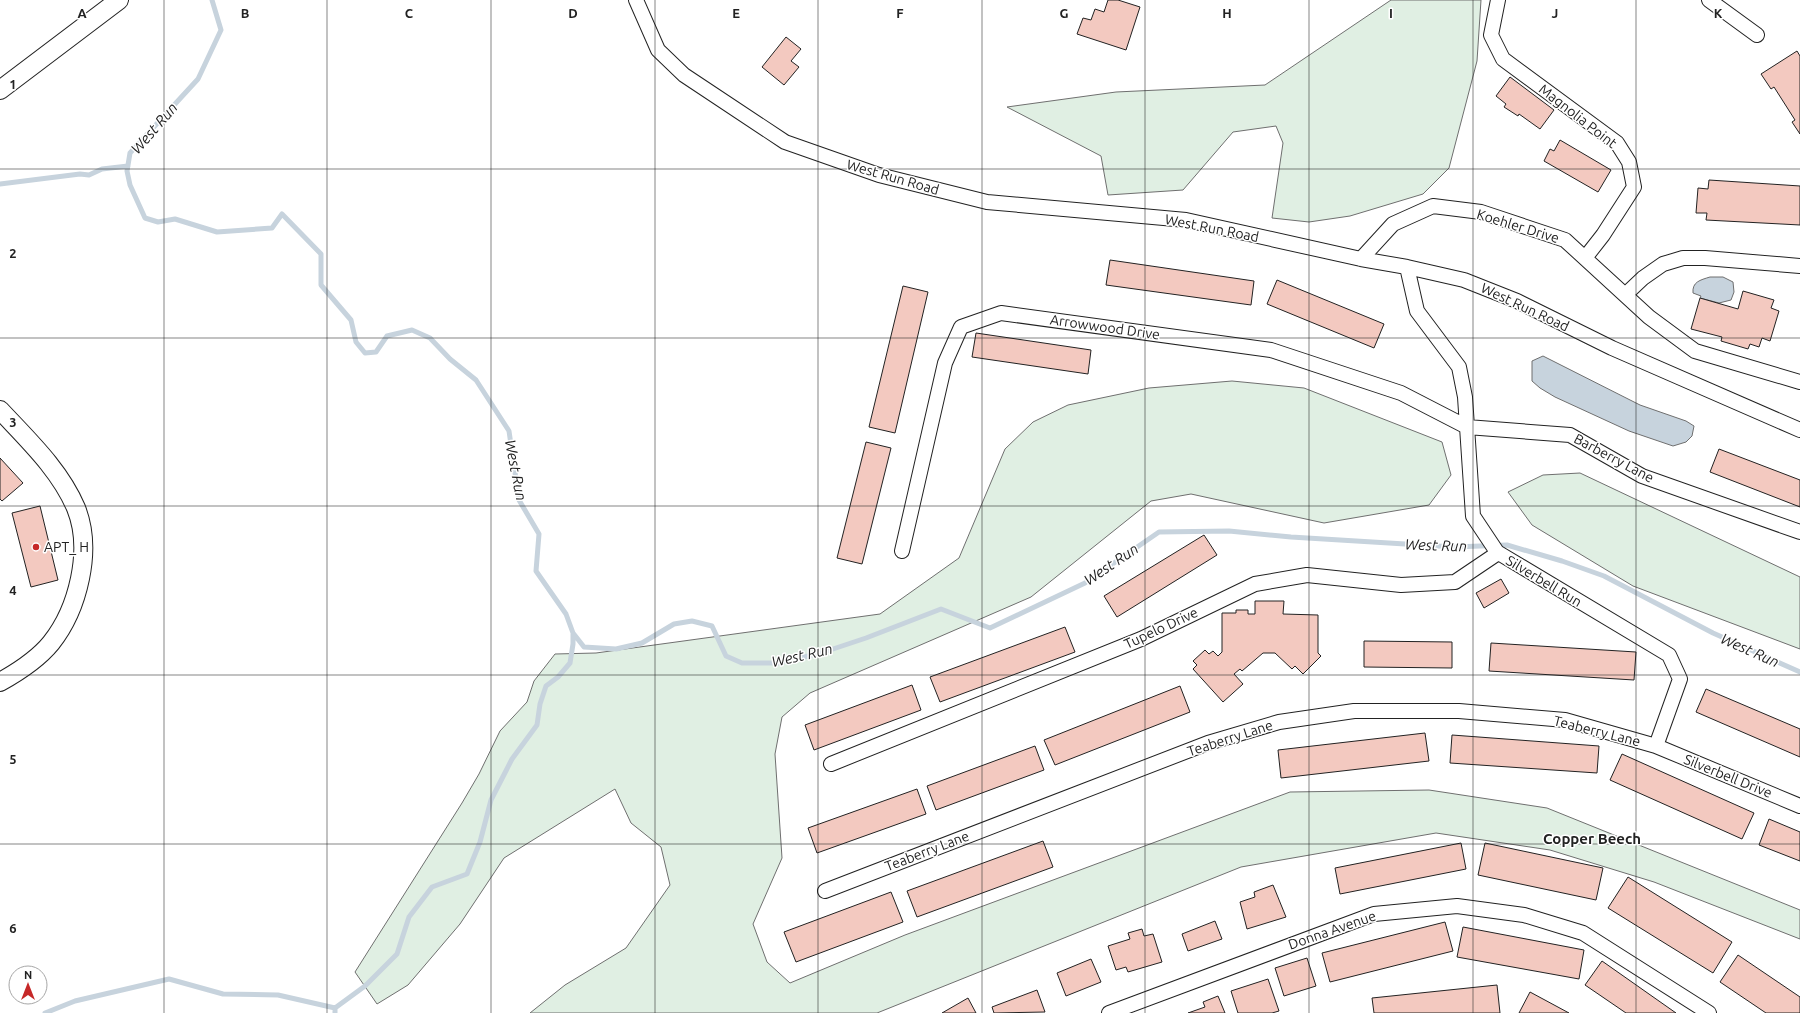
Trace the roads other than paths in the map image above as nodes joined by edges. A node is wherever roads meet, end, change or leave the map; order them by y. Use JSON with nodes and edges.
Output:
{"nodes":[{"id":1,"x":119,"y":0,"type":"edge"},
{"id":2,"x":636,"y":0,"type":"edge"},
{"id":3,"x":1498,"y":0,"type":"edge"},
{"id":4,"x":1709,"y":0,"type":"edge"},
{"id":5,"x":1757,"y":35,"type":"dead end"},
{"id":6,"x":2,"y":85,"type":"edge"},
{"id":7,"x":1586,"y":258,"type":"junction"},
{"id":8,"x":1361,"y":259,"type":"junction"},
{"id":9,"x":1800,"y":266,"type":"edge"},
{"id":10,"x":1407,"y":267,"type":"junction"},
{"id":11,"x":1625,"y":295,"type":"junction"},
{"id":12,"x":1800,"y":382,"type":"edge"},
{"id":13,"x":0,"y":410,"type":"edge"},
{"id":14,"x":1467,"y":427,"type":"junction"},
{"id":15,"x":1800,"y":430,"type":"edge"},
{"id":16,"x":1800,"y":532,"type":"edge"},
{"id":17,"x":902,"y":551,"type":"dead end"},
{"id":18,"x":1498,"y":553,"type":"junction"},
{"id":19,"x":0,"y":682,"type":"edge"},
{"id":20,"x":1656,"y":746,"type":"junction"},
{"id":21,"x":831,"y":764,"type":"dead end"},
{"id":22,"x":1800,"y":806,"type":"edge"},
{"id":23,"x":826,"y":891,"type":"dead end"},
{"id":24,"x":1109,"y":1013,"type":"edge"},
{"id":25,"x":1709,"y":1013,"type":"edge"}],
"edges":[{"from":1,"to":6,"type":"street"},
{"from":2,"to":8,"type":"street","name":"West Run Road"},
{"from":3,"to":7,"type":"street","name":"Magnolia Point"},
{"from":4,"to":5,"type":"street"},
{"from":7,"to":8,"type":"street","name":"Koehler Drive"},
{"from":7,"to":11,"type":"street","name":"Koehler Drive"},
{"from":8,"to":10,"type":"street","name":"West Run Road"},
{"from":9,"to":11,"type":"street"},
{"from":10,"to":14,"type":"street","name":"Silverbell Run"},
{"from":10,"to":15,"type":"street","name":"West Run Road"},
{"from":11,"to":12,"type":"street","name":"Koehler Drive"},
{"from":13,"to":19,"type":"street"},
{"from":14,"to":16,"type":"street","name":"Barberry Lane"},
{"from":14,"to":17,"type":"street","name":"Arrowwood Drive"},
{"from":14,"to":18,"type":"street","name":"Silverbell Run"},
{"from":18,"to":20,"type":"street","name":"Silverbell Run"},
{"from":18,"to":21,"type":"street","name":"Tupelo Drive"},
{"from":20,"to":22,"type":"street","name":"Silverbell Drive"},
{"from":20,"to":23,"type":"street","name":"Teaberry Lane"},
{"from":24,"to":25,"type":"street","name":"Donna Avenue"}]}
